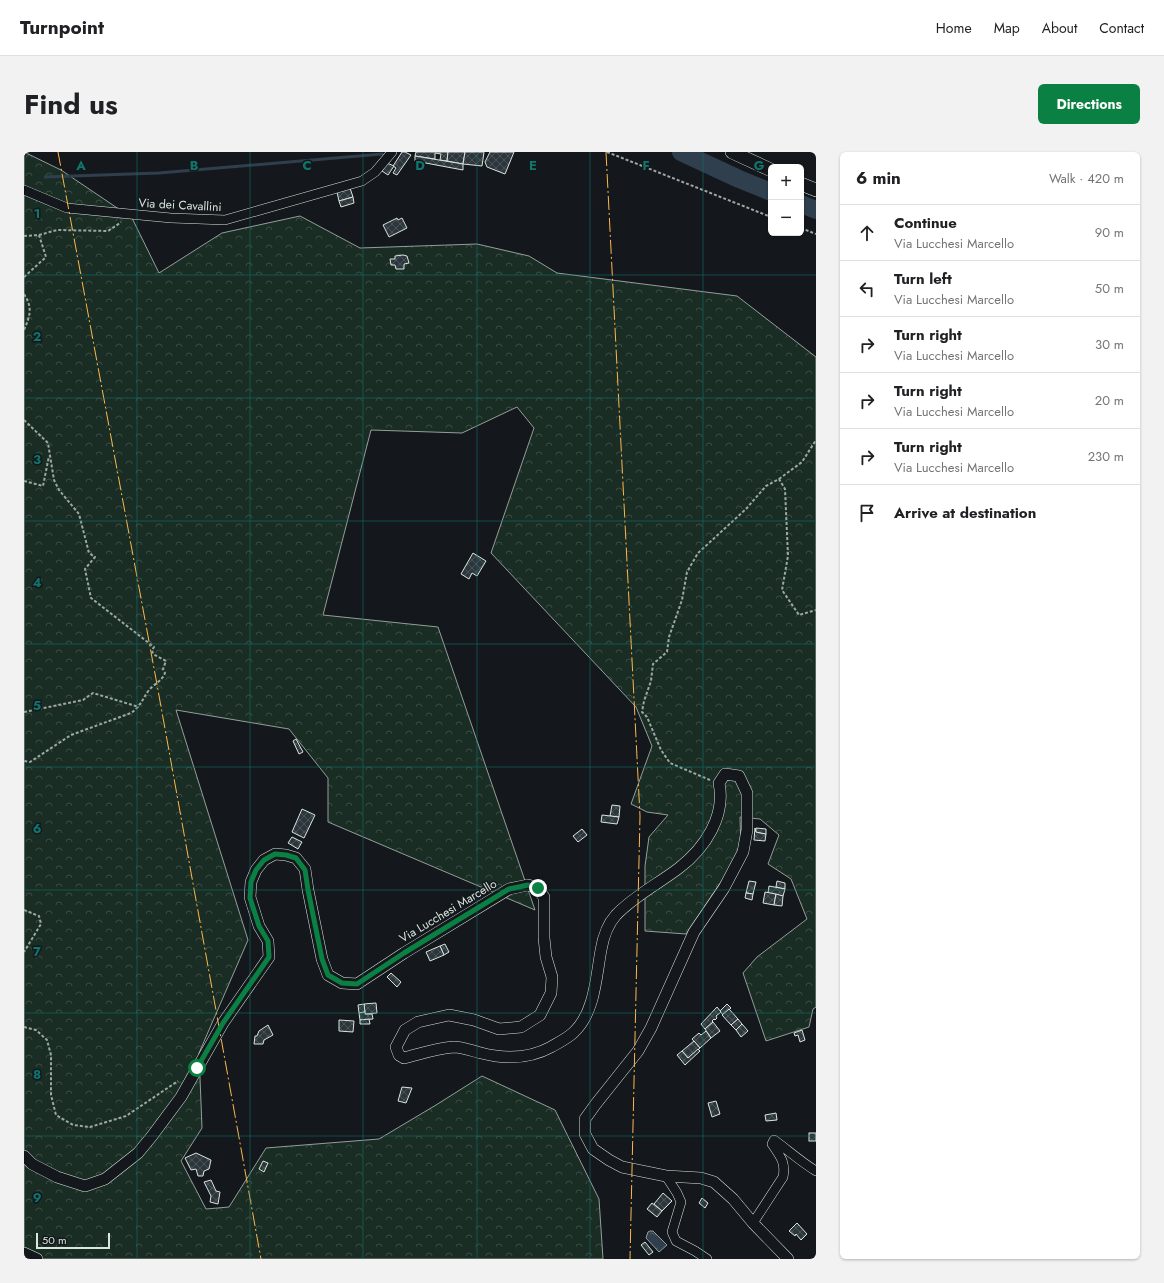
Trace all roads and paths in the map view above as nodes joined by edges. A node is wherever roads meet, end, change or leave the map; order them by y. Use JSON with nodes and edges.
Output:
{"nodes":[{"id":1,"x":392,"y":152,"type":"edge"},
{"id":2,"x":607,"y":152,"type":"edge"},
{"id":3,"x":732,"y":152,"type":"edge"},
{"id":4,"x":768,"y":169,"type":"edge"},
{"id":5,"x":804,"y":185,"type":"edge"},
{"id":6,"x":24,"y":190,"type":"edge"},
{"id":7,"x":816,"y":190,"type":"edge"},
{"id":8,"x":123,"y":213,"type":"junction"},
{"id":9,"x":768,"y":216,"type":"edge"},
{"id":10,"x":804,"y":229,"type":"edge"},
{"id":11,"x":816,"y":234,"type":"edge"},
{"id":12,"x":39,"y":235,"type":"junction"},
{"id":13,"x":24,"y":236,"type":"edge"},
{"id":14,"x":24,"y":276,"type":"edge"},
{"id":15,"x":24,"y":294,"type":"edge"},
{"id":16,"x":24,"y":330,"type":"edge"},
{"id":17,"x":24,"y":420,"type":"edge"},
{"id":18,"x":816,"y":440,"type":"edge"},
{"id":19,"x":49,"y":453,"type":"junction"},
{"id":20,"x":779,"y":479,"type":"junction"},
{"id":21,"x":24,"y":481,"type":"edge"},
{"id":22,"x":816,"y":610,"type":"edge"},
{"id":23,"x":139,"y":707,"type":"junction"},
{"id":24,"x":24,"y":712,"type":"edge"},
{"id":25,"x":24,"y":761,"type":"edge"},
{"id":26,"x":719,"y":783,"type":"junction"},
{"id":27,"x":24,"y":910,"type":"edge"},
{"id":28,"x":24,"y":952,"type":"edge"},
{"id":29,"x":24,"y":1027,"type":"edge"},
{"id":30,"x":180,"y":1080,"type":"dead end"},
{"id":31,"x":24,"y":1156,"type":"edge"},
{"id":32,"x":816,"y":1171,"type":"edge"},
{"id":33,"x":666,"y":1176,"type":"junction"},
{"id":34,"x":753,"y":1223,"type":"junction"},
{"id":35,"x":24,"y":1253,"type":"edge"},
{"id":36,"x":37,"y":1259,"type":"edge"},
{"id":37,"x":707,"y":1259,"type":"edge"},
{"id":38,"x":788,"y":1259,"type":"edge"}],
"edges":[{"from":1,"to":8,"type":"street","name":"Via dei Cavallini"},
{"from":2,"to":9,"type":"path"},
{"from":3,"to":4,"type":"main road"},
{"from":5,"to":7,"type":"main road"},
{"from":6,"to":8,"type":"street","name":"Via dei Cavallini"},
{"from":8,"to":12,"type":"path"},
{"from":10,"to":11,"type":"path"},
{"from":12,"to":13,"type":"path"},
{"from":12,"to":14,"type":"path"},
{"from":15,"to":16,"type":"path"},
{"from":17,"to":19,"type":"path"},
{"from":18,"to":20,"type":"path"},
{"from":19,"to":21,"type":"path"},
{"from":19,"to":23,"type":"path"},
{"from":20,"to":22,"type":"path"},
{"from":20,"to":26,"type":"path"},
{"from":23,"to":24,"type":"path"},
{"from":23,"to":25,"type":"path"},
{"from":26,"to":31,"type":"street","name":"Via Lucchesi Marcello"},
{"from":26,"to":33,"type":"street"},
{"from":27,"to":28,"type":"path"},
{"from":29,"to":30,"type":"path"},
{"from":32,"to":34,"type":"street"},
{"from":33,"to":34,"type":"street"},
{"from":33,"to":37,"type":"street"},
{"from":34,"to":38,"type":"street"},
{"from":35,"to":36,"type":"street"}]}
